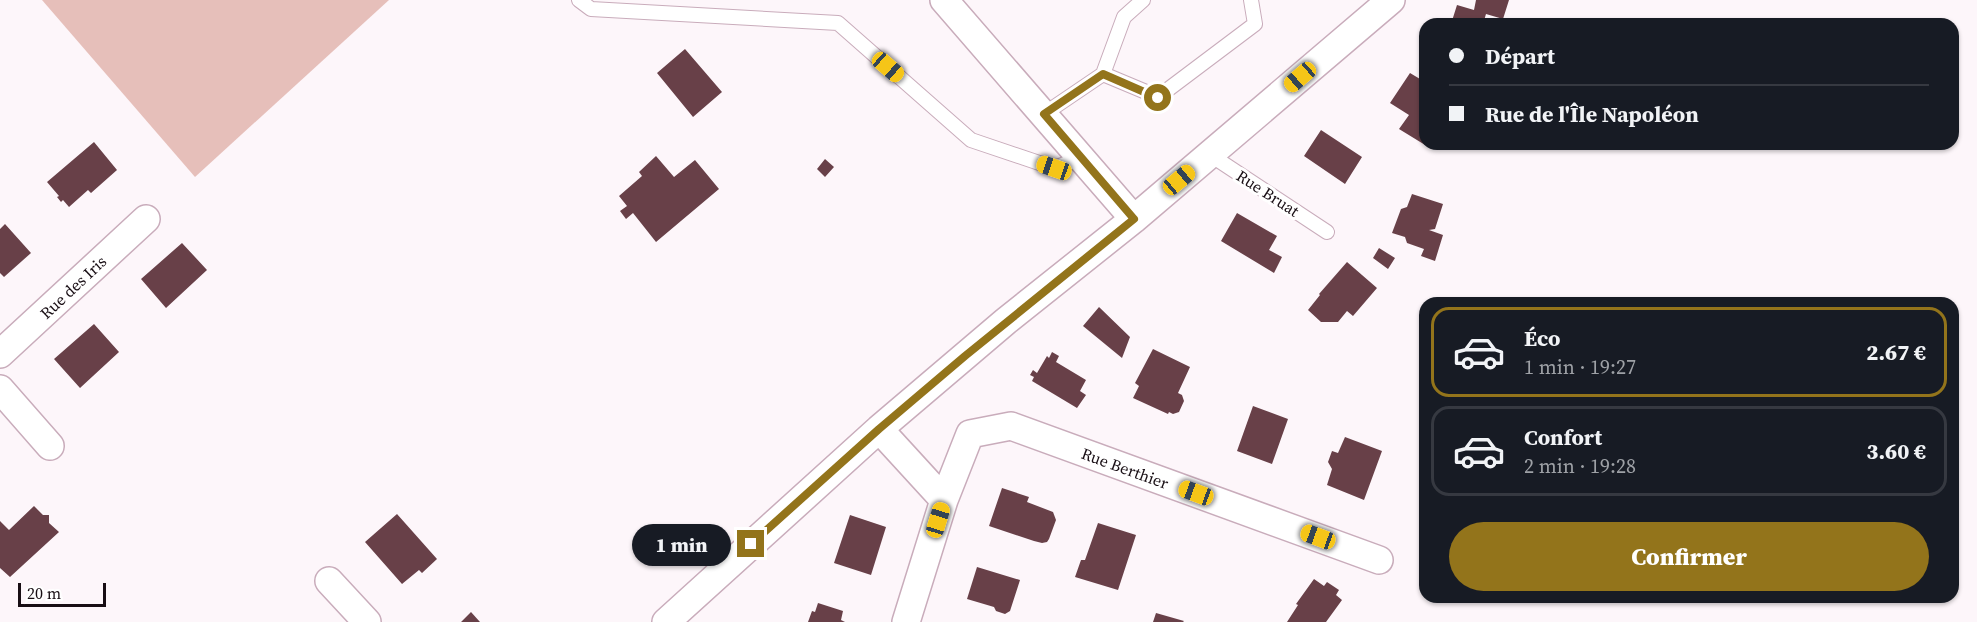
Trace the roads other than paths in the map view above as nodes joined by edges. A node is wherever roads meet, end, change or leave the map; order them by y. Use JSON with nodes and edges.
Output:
{"nodes":[{"id":1,"x":579,"y":0,"type":"edge"},
{"id":2,"x":944,"y":0,"type":"edge"},
{"id":3,"x":1143,"y":0,"type":"edge"},
{"id":4,"x":1251,"y":0,"type":"edge"},
{"id":5,"x":1390,"y":0,"type":"edge"},
{"id":6,"x":1103,"y":74,"type":"junction"},
{"id":7,"x":1044,"y":114,"type":"junction"},
{"id":8,"x":1209,"y":154,"type":"junction"},
{"id":9,"x":1081,"y":158,"type":"junction"},
{"id":10,"x":146,"y":219,"type":"dead end"},
{"id":11,"x":1134,"y":219,"type":"junction"},
{"id":12,"x":1327,"y":231,"type":"dead end"},
{"id":13,"x":0,"y":354,"type":"edge"},
{"id":14,"x":0,"y":389,"type":"edge"},
{"id":15,"x":879,"y":429,"type":"junction"},
{"id":16,"x":50,"y":446,"type":"dead end"},
{"id":17,"x":944,"y":500,"type":"junction"},
{"id":18,"x":1379,"y":560,"type":"dead end"},
{"id":19,"x":329,"y":581,"type":"dead end"},
{"id":20,"x":367,"y":622,"type":"edge"},
{"id":21,"x":666,"y":622,"type":"edge"},
{"id":22,"x":906,"y":622,"type":"edge"}],
"edges":[{"from":1,"to":9,"type":"lane"},
{"from":2,"to":7,"type":"street"},
{"from":3,"to":6,"type":"lane"},
{"from":4,"to":6,"type":"lane"},
{"from":5,"to":8,"type":"street"},
{"from":6,"to":7,"type":"lane"},
{"from":7,"to":9,"type":"street"},
{"from":8,"to":11,"type":"street"},
{"from":8,"to":12,"type":"lane","name":"Rue Bruat"},
{"from":9,"to":11,"type":"street"},
{"from":10,"to":13,"type":"street","name":"Rue des Iris"},
{"from":11,"to":15,"type":"street"},
{"from":14,"to":16,"type":"street"},
{"from":15,"to":17,"type":"street"},
{"from":15,"to":21,"type":"street"},
{"from":17,"to":18,"type":"street","name":"Rue Berthier"},
{"from":17,"to":22,"type":"street","name":"Rue Berthier"},
{"from":19,"to":20,"type":"street"}]}
